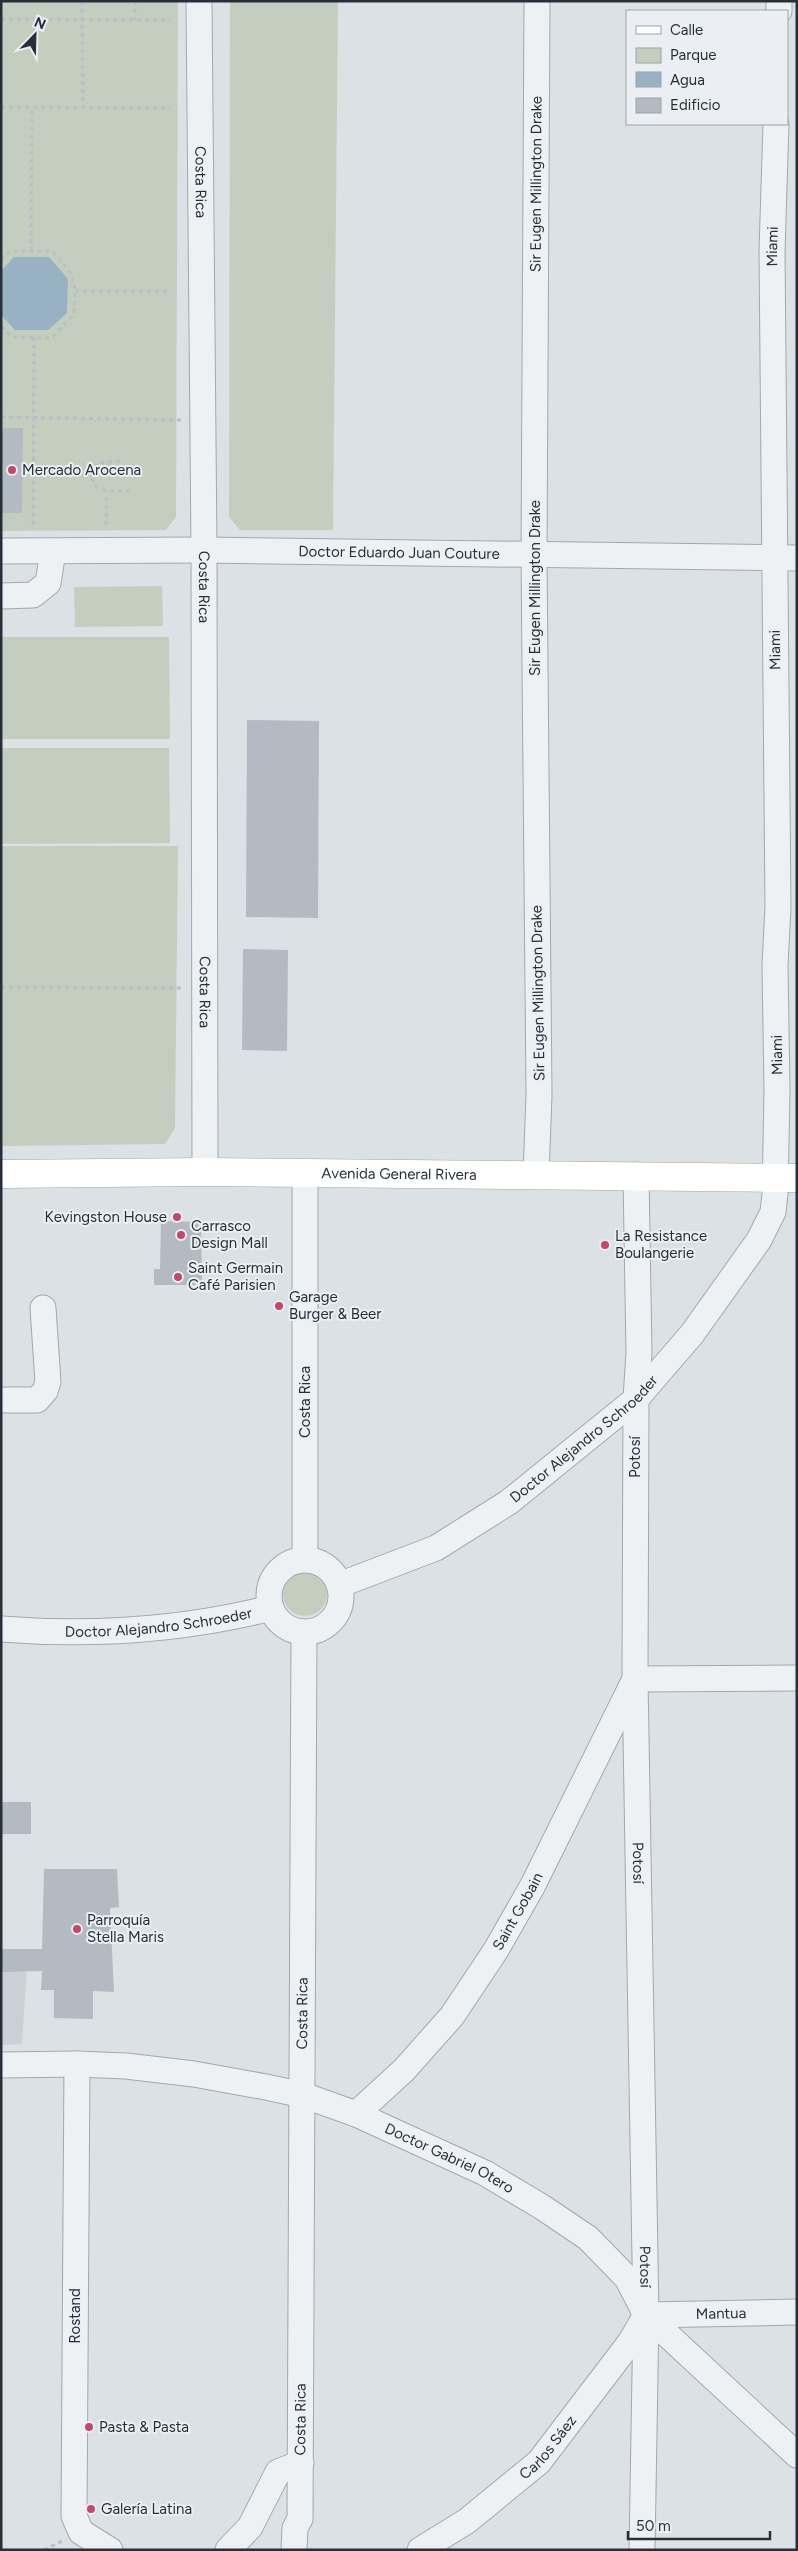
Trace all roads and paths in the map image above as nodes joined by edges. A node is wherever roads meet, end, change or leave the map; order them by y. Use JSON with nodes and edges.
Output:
{"nodes":[{"id":1,"x":82,"y":1,"type":"edge"},
{"id":2,"x":135,"y":1,"type":"edge"},
{"id":3,"x":199,"y":1,"type":"edge"},
{"id":4,"x":538,"y":1,"type":"edge"},
{"id":5,"x":1,"y":19,"type":"edge"},
{"id":6,"x":82,"y":19,"type":"junction"},
{"id":7,"x":135,"y":20,"type":"junction"},
{"id":8,"x":170,"y":20,"type":"dead end"},
{"id":9,"x":1,"y":107,"type":"edge"},
{"id":10,"x":32,"y":108,"type":"junction"},
{"id":11,"x":83,"y":108,"type":"junction"},
{"id":12,"x":170,"y":108,"type":"dead end"},
{"id":13,"x":776,"y":125,"type":"edge"},
{"id":14,"x":31,"y":251,"type":"junction"},
{"id":15,"x":1,"y":260,"type":"edge"},
{"id":16,"x":75,"y":291,"type":"junction"},
{"id":17,"x":169,"y":291,"type":"dead end"},
{"id":18,"x":1,"y":326,"type":"edge"},
{"id":19,"x":34,"y":337,"type":"junction"},
{"id":20,"x":1,"y":418,"type":"edge"},
{"id":21,"x":34,"y":418,"type":"junction"},
{"id":22,"x":190,"y":421,"type":"dead end"},
{"id":23,"x":120,"y":461,"type":"dead end"},
{"id":24,"x":34,"y":474,"type":"junction"},
{"id":25,"x":91,"y":475,"type":"junction"},
{"id":26,"x":107,"y":491,"type":"junction"},
{"id":27,"x":132,"y":491,"type":"dead end"},
{"id":28,"x":32,"y":525,"type":"dead end"},
{"id":29,"x":106,"y":525,"type":"dead end"},
{"id":30,"x":204,"y":550,"type":"junction"},
{"id":31,"x":1,"y":551,"type":"edge"},
{"id":32,"x":53,"y":551,"type":"junction"},
{"id":33,"x":534,"y":556,"type":"junction"},
{"id":34,"x":786,"y":558,"type":"edge"},
{"id":35,"x":1,"y":596,"type":"edge"},
{"id":36,"x":1,"y":987,"type":"edge"},
{"id":37,"x":182,"y":988,"type":"dead end"},
{"id":38,"x":205,"y":1172,"type":"junction"},
{"id":39,"x":1,"y":1174,"type":"edge"},
{"id":40,"x":305,"y":1174,"type":"junction"},
{"id":41,"x":536,"y":1175,"type":"junction"},
{"id":42,"x":636,"y":1175,"type":"junction"},
{"id":43,"x":786,"y":1177,"type":"edge"},
{"id":44,"x":43,"y":1308,"type":"dead end"},
{"id":45,"x":636,"y":1399,"type":"junction"},
{"id":46,"x":1,"y":1400,"type":"edge"},
{"id":47,"x":305,"y":1560,"type":"junction"},
{"id":48,"x":339,"y":1585,"type":"junction"},
{"id":49,"x":271,"y":1608,"type":"junction"},
{"id":50,"x":1,"y":1629,"type":"edge"},
{"id":51,"x":304,"y":1632,"type":"junction"},
{"id":52,"x":797,"y":1678,"type":"edge"},
{"id":53,"x":635,"y":1680,"type":"junction"},
{"id":54,"x":77,"y":2064,"type":"junction"},
{"id":55,"x":1,"y":2065,"type":"edge"},
{"id":56,"x":303,"y":2095,"type":"junction"},
{"id":57,"x":356,"y":2114,"type":"junction"},
{"id":58,"x":797,"y":2312,"type":"edge"},
{"id":59,"x":646,"y":2315,"type":"junction"},
{"id":60,"x":797,"y":2455,"type":"edge"},
{"id":61,"x":300,"y":2463,"type":"junction"},
{"id":62,"x":300,"y":2519,"type":"junction"},
{"id":63,"x":110,"y":2550,"type":"edge"},
{"id":64,"x":228,"y":2550,"type":"edge"},
{"id":65,"x":294,"y":2550,"type":"edge"},
{"id":66,"x":310,"y":2550,"type":"edge"},
{"id":67,"x":420,"y":2550,"type":"edge"},
{"id":68,"x":642,"y":2550,"type":"edge"}],
"edges":[{"from":1,"to":6,"type":"path"},
{"from":2,"to":7,"type":"path"},
{"from":3,"to":30,"type":"street","name":"Costa Rica"},
{"from":4,"to":33,"type":"street","name":"Sir Eugen Millington Drake"},
{"from":5,"to":6,"type":"path"},
{"from":6,"to":7,"type":"path"},
{"from":6,"to":11,"type":"path"},
{"from":7,"to":8,"type":"path"},
{"from":9,"to":10,"type":"path"},
{"from":10,"to":11,"type":"path"},
{"from":10,"to":14,"type":"path"},
{"from":11,"to":12,"type":"path"},
{"from":13,"to":34,"type":"street","name":"Miami"},
{"from":14,"to":15,"type":"path"},
{"from":14,"to":16,"type":"path"},
{"from":16,"to":17,"type":"path"},
{"from":16,"to":19,"type":"path"},
{"from":18,"to":19,"type":"path"},
{"from":19,"to":21,"type":"path"},
{"from":20,"to":21,"type":"path"},
{"from":21,"to":22,"type":"path"},
{"from":21,"to":24,"type":"path"},
{"from":23,"to":25,"type":"path"},
{"from":24,"to":25,"type":"path"},
{"from":24,"to":28,"type":"path"},
{"from":25,"to":26,"type":"path"},
{"from":26,"to":27,"type":"path"},
{"from":26,"to":29,"type":"path"},
{"from":30,"to":32,"type":"street","name":"Doctor Eduardo Juan Couture"},
{"from":30,"to":33,"type":"street","name":"Doctor Eduardo Juan Couture"},
{"from":30,"to":38,"type":"street","name":"Costa Rica"},
{"from":31,"to":32,"type":"street","name":"Doctor Eduardo Juan Couture"},
{"from":32,"to":35,"type":"street"},
{"from":33,"to":34,"type":"street","name":"Doctor Eduardo Juan Couture"},
{"from":33,"to":41,"type":"street","name":"Sir Eugen Millington Drake"},
{"from":34,"to":43,"type":"street","name":"Miami"},
{"from":36,"to":37,"type":"path"},
{"from":38,"to":39,"type":"main road","name":"Avenida General Rivera"},
{"from":38,"to":40,"type":"main road","name":"Avenida General Rivera"},
{"from":40,"to":41,"type":"main road","name":"Avenida General Rivera"},
{"from":40,"to":47,"type":"street","name":"Costa Rica"},
{"from":41,"to":42,"type":"main road","name":"Avenida General Rivera"},
{"from":42,"to":43,"type":"main road","name":"Avenida General Rivera"},
{"from":42,"to":45,"type":"street","name":"Potosí"},
{"from":43,"to":45,"type":"street","name":"Doctor Alejandro Schroeder"},
{"from":44,"to":46,"type":"street"},
{"from":45,"to":48,"type":"street","name":"Doctor Alejandro Schroeder"},
{"from":45,"to":53,"type":"street","name":"Potosí"},
{"from":47,"to":48,"type":"street"},
{"from":47,"to":49,"type":"street"},
{"from":48,"to":51,"type":"street"},
{"from":49,"to":50,"type":"street","name":"Doctor Alejandro Schroeder"},
{"from":49,"to":51,"type":"street","name":"Doctor Alejandro Schroeder"},
{"from":51,"to":56,"type":"street","name":"Costa Rica"},
{"from":52,"to":53,"type":"street"},
{"from":53,"to":57,"type":"street","name":"Saint Gobain"},
{"from":53,"to":59,"type":"street","name":"Potosí"},
{"from":54,"to":55,"type":"street","name":"Doctor Gabriel Otero"},
{"from":54,"to":56,"type":"street","name":"Doctor Gabriel Otero"},
{"from":54,"to":63,"type":"street","name":"Rostand"},
{"from":56,"to":57,"type":"street","name":"Doctor Gabriel Otero"},
{"from":56,"to":61,"type":"street","name":"Costa Rica"},
{"from":57,"to":59,"type":"street","name":"Doctor Gabriel Otero"},
{"from":58,"to":59,"type":"street","name":"Mantua"},
{"from":59,"to":60,"type":"street","name":"Doctor Gabriel Otero"},
{"from":59,"to":67,"type":"street","name":"Carlos Sáez"},
{"from":59,"to":68,"type":"street","name":"Potosí"},
{"from":61,"to":62,"type":"street","name":"Costa Rica"},
{"from":61,"to":64,"type":"street","name":"Costa Rica"},
{"from":62,"to":65,"type":"street","name":"Costa Rica"},
{"from":62,"to":66,"type":"street","name":"Costa Rica"}]}
